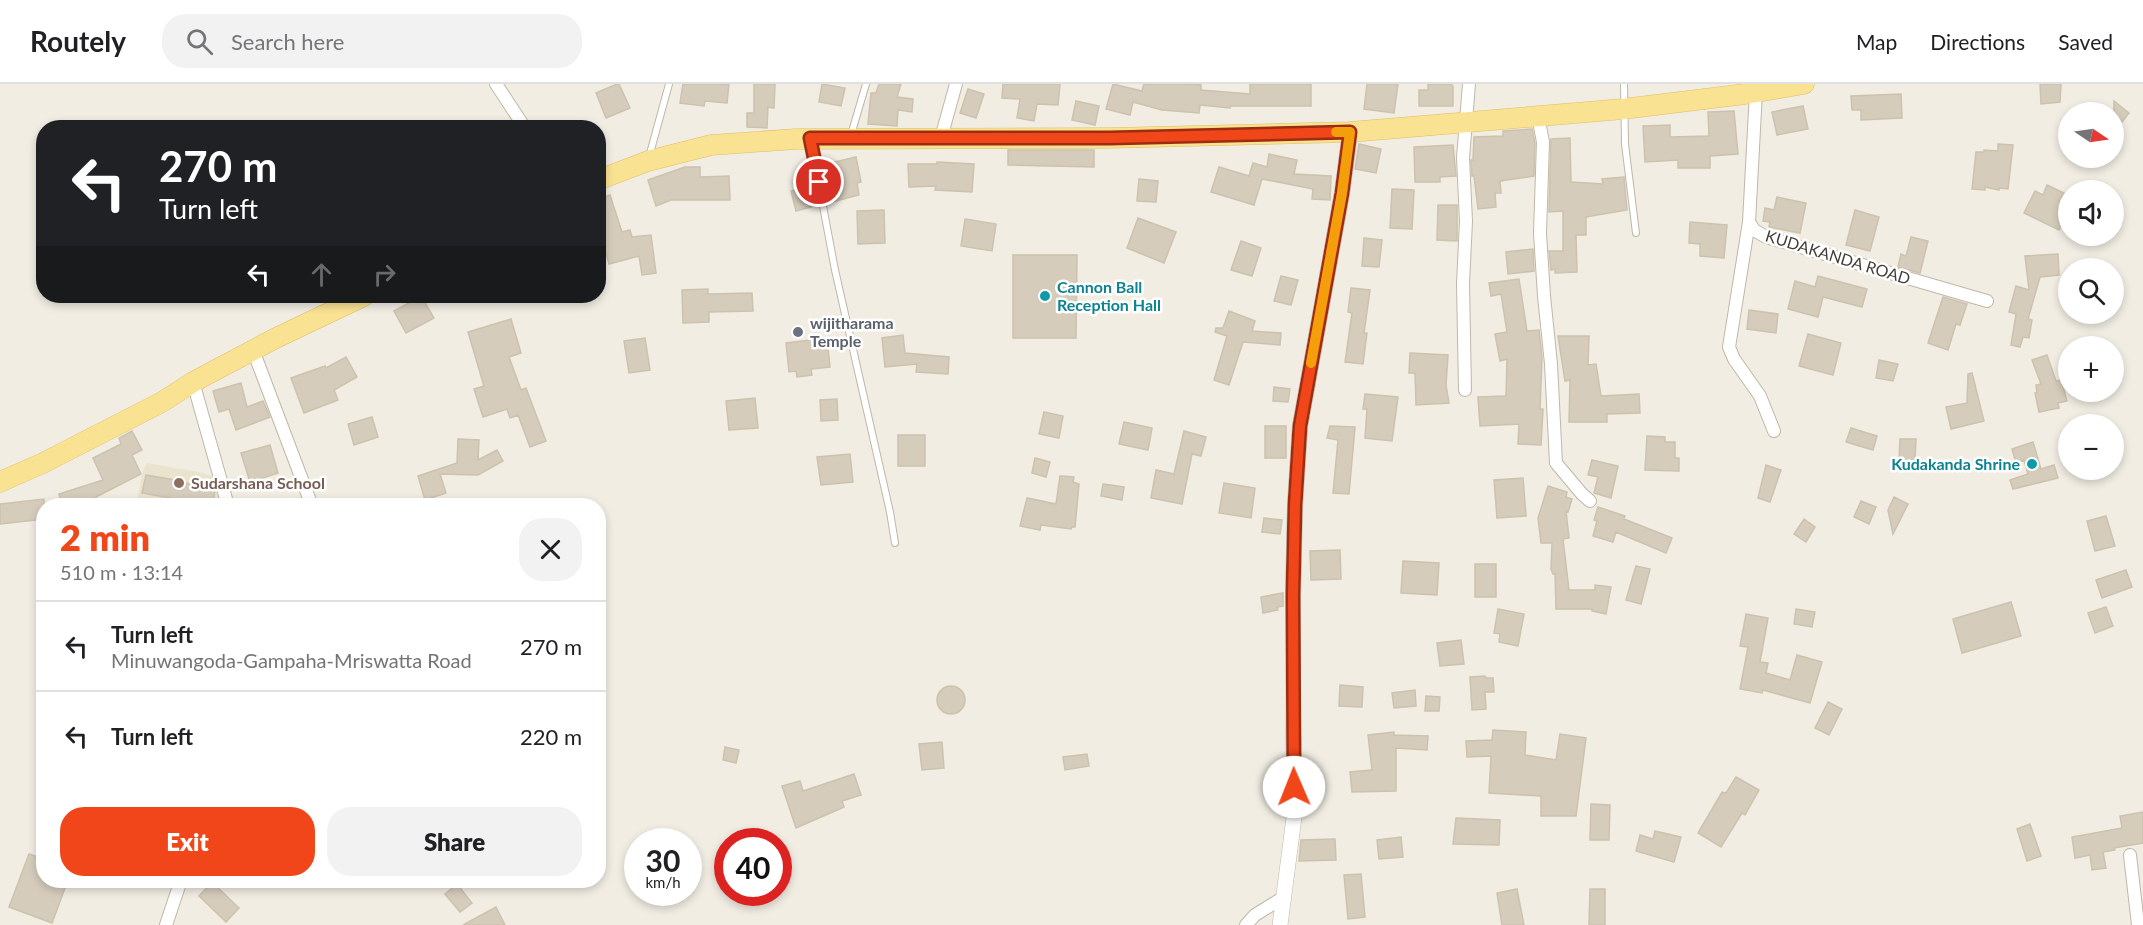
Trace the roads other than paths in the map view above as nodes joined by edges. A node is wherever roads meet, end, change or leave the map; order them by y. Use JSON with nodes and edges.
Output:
{"nodes":[{"id":1,"x":496,"y":84,"type":"edge"},
{"id":2,"x":669,"y":84,"type":"edge"},
{"id":3,"x":866,"y":84,"type":"edge"},
{"id":4,"x":956,"y":84,"type":"edge"},
{"id":5,"x":1469,"y":84,"type":"edge"},
{"id":6,"x":1624,"y":84,"type":"edge"},
{"id":7,"x":1804,"y":84,"type":"edge"},
{"id":8,"x":1730,"y":90,"type":"edge"},
{"id":9,"x":1756,"y":92,"type":"junction"},
{"id":10,"x":1623,"y":108,"type":"junction"},
{"id":11,"x":1539,"y":116,"type":"junction"},
{"id":12,"x":520,"y":120,"type":"edge"},
{"id":13,"x":1466,"y":121,"type":"junction"},
{"id":14,"x":1350,"y":132,"type":"junction"},
{"id":15,"x":810,"y":138,"type":"junction"},
{"id":16,"x":850,"y":138,"type":"junction"},
{"id":17,"x":941,"y":138,"type":"junction"},
{"id":18,"x":648,"y":161,"type":"junction"},
{"id":19,"x":606,"y":177,"type":"edge"},
{"id":20,"x":1749,"y":222,"type":"junction"},
{"id":21,"x":1636,"y":233,"type":"dead end"},
{"id":22,"x":1987,"y":301,"type":"dead end"},
{"id":23,"x":350,"y":303,"type":"edge"},
{"id":24,"x":254,"y":350,"type":"junction"},
{"id":25,"x":194,"y":382,"type":"junction"},
{"id":26,"x":1465,"y":390,"type":"dead end"},
{"id":27,"x":1774,"y":431,"type":"dead end"},
{"id":28,"x":0,"y":482,"type":"edge"},
{"id":29,"x":226,"y":498,"type":"edge"},
{"id":30,"x":309,"y":498,"type":"edge"},
{"id":31,"x":1590,"y":501,"type":"dead end"},
{"id":32,"x":895,"y":543,"type":"dead end"},
{"id":33,"x":2130,"y":855,"type":"dead end"},
{"id":34,"x":178,"y":888,"type":"edge"},
{"id":35,"x":1284,"y":897,"type":"junction"},
{"id":36,"x":166,"y":925,"type":"edge"},
{"id":37,"x":1246,"y":925,"type":"edge"},
{"id":38,"x":1280,"y":925,"type":"edge"},
{"id":39,"x":2138,"y":925,"type":"edge"}],
"edges":[{"from":1,"to":12,"type":"street"},
{"from":2,"to":18,"type":"lane"},
{"from":3,"to":16,"type":"lane"},
{"from":4,"to":17,"type":"street"},
{"from":5,"to":13,"type":"street"},
{"from":6,"to":10,"type":"lane"},
{"from":7,"to":9,"type":"main road"},
{"from":8,"to":9,"type":"main road"},
{"from":8,"to":10,"type":"main road"},
{"from":9,"to":20,"type":"street","name":"KUDAKANDA ROAD"},
{"from":10,"to":11,"type":"main road"},
{"from":10,"to":21,"type":"lane"},
{"from":11,"to":13,"type":"main road"},
{"from":11,"to":31,"type":"street"},
{"from":13,"to":14,"type":"main road"},
{"from":13,"to":26,"type":"street"},
{"from":14,"to":17,"type":"main road"},
{"from":14,"to":35,"type":"street"},
{"from":15,"to":16,"type":"main road"},
{"from":15,"to":18,"type":"main road"},
{"from":15,"to":32,"type":"lane"},
{"from":16,"to":17,"type":"main road"},
{"from":18,"to":19,"type":"main road"},
{"from":20,"to":22,"type":"street","name":"KUDAKANDA ROAD"},
{"from":20,"to":27,"type":"street"},
{"from":23,"to":24,"type":"main road"},
{"from":24,"to":25,"type":"main road"},
{"from":24,"to":30,"type":"street"},
{"from":25,"to":28,"type":"main road"},
{"from":25,"to":29,"type":"street"},
{"from":33,"to":39,"type":"street"},
{"from":34,"to":36,"type":"street"},
{"from":35,"to":37,"type":"street"},
{"from":35,"to":38,"type":"street"}]}
